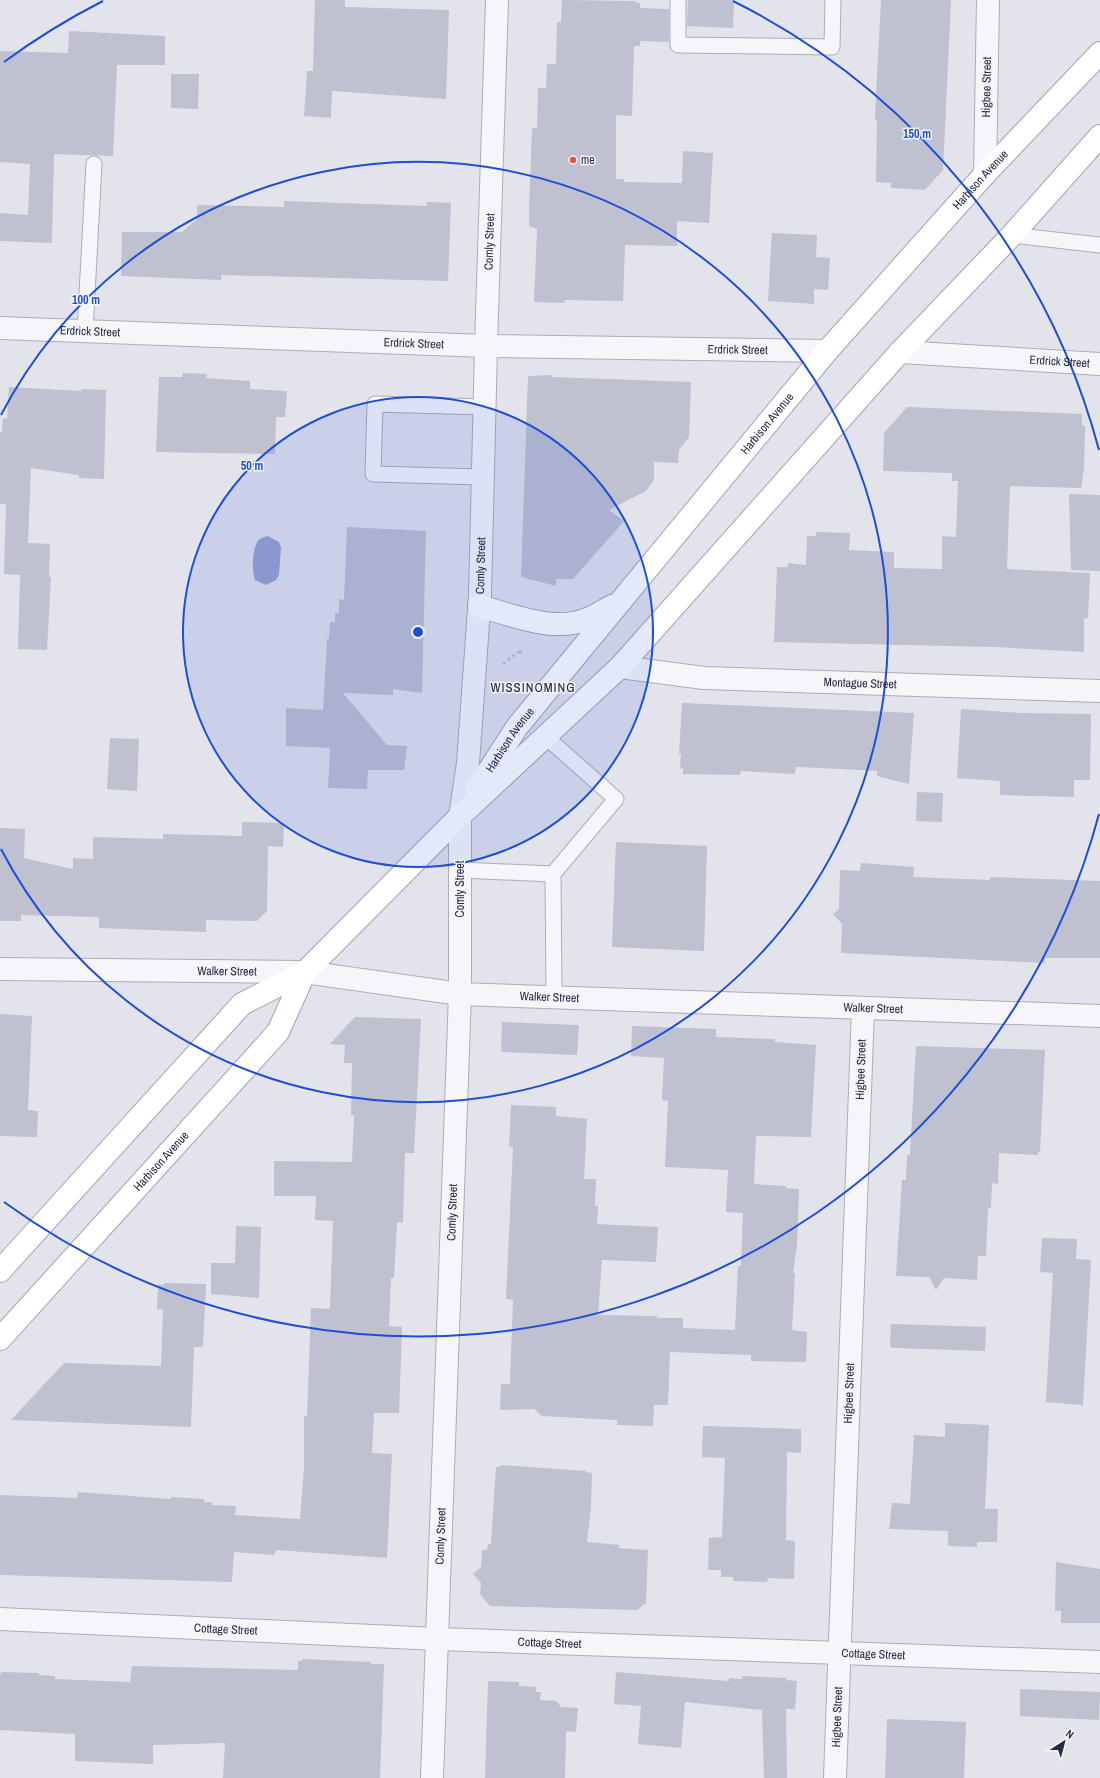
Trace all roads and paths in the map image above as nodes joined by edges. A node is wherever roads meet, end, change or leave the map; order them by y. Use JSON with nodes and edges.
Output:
{"nodes":[{"id":1,"x":496,"y":0,"type":"edge"},
{"id":2,"x":678,"y":0,"type":"edge"},
{"id":3,"x":833,"y":0,"type":"edge"},
{"id":4,"x":988,"y":0,"type":"edge"},
{"id":5,"x":1100,"y":53,"type":"edge"},
{"id":6,"x":1100,"y":136,"type":"edge"},
{"id":7,"x":94,"y":164,"type":"dead end"},
{"id":8,"x":985,"y":174,"type":"junction"},
{"id":9,"x":1012,"y":235,"type":"junction"},
{"id":10,"x":1100,"y":245,"type":"edge"},
{"id":11,"x":0,"y":328,"type":"edge"},
{"id":12,"x":85,"y":331,"type":"junction"},
{"id":13,"x":486,"y":346,"type":"junction"},
{"id":14,"x":827,"y":351,"type":"junction"},
{"id":15,"x":900,"y":352,"type":"junction"},
{"id":16,"x":1100,"y":364,"type":"edge"},
{"id":17,"x":484,"y":407,"type":"junction"},
{"id":18,"x":483,"y":477,"type":"junction"},
{"id":19,"x":621,"y":600,"type":"junction"},
{"id":20,"x":479,"y":606,"type":"junction"},
{"id":21,"x":520,"y":657,"type":"dead end"},
{"id":22,"x":502,"y":665,"type":"dead end"},
{"id":23,"x":620,"y":667,"type":"junction"},
{"id":24,"x":1100,"y":691,"type":"edge"},
{"id":25,"x":546,"y":737,"type":"junction"},
{"id":26,"x":460,"y":816,"type":"junction"},
{"id":27,"x":460,"y":870,"type":"junction"},
{"id":28,"x":553,"y":874,"type":"junction"},
{"id":29,"x":0,"y":969,"type":"edge"},
{"id":30,"x":305,"y":972,"type":"junction"},
{"id":31,"x":460,"y":994,"type":"junction"},
{"id":32,"x":554,"y":997,"type":"junction"},
{"id":33,"x":863,"y":1008,"type":"junction"},
{"id":34,"x":1100,"y":1016,"type":"edge"},
{"id":35,"x":0,"y":1270,"type":"edge"},
{"id":36,"x":0,"y":1339,"type":"edge"},
{"id":37,"x":0,"y":1619,"type":"edge"},
{"id":38,"x":438,"y":1639,"type":"junction"},
{"id":39,"x":840,"y":1653,"type":"junction"},
{"id":40,"x":1100,"y":1662,"type":"edge"},
{"id":41,"x":432,"y":1778,"type":"edge"},
{"id":42,"x":835,"y":1778,"type":"edge"}],
"edges":[{"from":1,"to":13,"type":"street","name":"Comly Street"},
{"from":2,"to":3,"type":"lane"},
{"from":4,"to":8,"type":"street","name":"Higbee Street"},
{"from":5,"to":8,"type":"main road","name":"Harbison Avenue"},
{"from":6,"to":9,"type":"main road","name":"Harbison Avenue"},
{"from":7,"to":12,"type":"lane"},
{"from":8,"to":14,"type":"main road","name":"Harbison Avenue"},
{"from":9,"to":10,"type":"lane"},
{"from":9,"to":15,"type":"main road","name":"Harbison Avenue"},
{"from":11,"to":12,"type":"street","name":"Erdrick Street"},
{"from":12,"to":13,"type":"street","name":"Erdrick Street"},
{"from":13,"to":14,"type":"street","name":"Erdrick Street"},
{"from":13,"to":17,"type":"street","name":"Comly Street"},
{"from":14,"to":19,"type":"main road","name":"Harbison Avenue"},
{"from":15,"to":16,"type":"street","name":"Erdrick Street"},
{"from":15,"to":23,"type":"main road","name":"Harbison Avenue"},
{"from":17,"to":18,"type":"street","name":"Comly Street"},
{"from":17,"to":18,"type":"lane"},
{"from":18,"to":20,"type":"street","name":"Comly Street"},
{"from":19,"to":20,"type":"main road"},
{"from":19,"to":26,"type":"main road","name":"Harbison Avenue"},
{"from":20,"to":26,"type":"street","name":"Comly Street"},
{"from":21,"to":22,"type":"path"},
{"from":23,"to":24,"type":"street","name":"Montague Street"},
{"from":23,"to":25,"type":"main road","name":"Harbison Avenue"},
{"from":25,"to":26,"type":"main road","name":"Harbison Avenue"},
{"from":25,"to":28,"type":"lane"},
{"from":26,"to":27,"type":"street","name":"Comly Street"},
{"from":26,"to":30,"type":"main road","name":"Harbison Avenue"},
{"from":27,"to":28,"type":"lane"},
{"from":27,"to":31,"type":"street","name":"Comly Street"},
{"from":28,"to":32,"type":"lane"},
{"from":29,"to":30,"type":"street","name":"Walker Street"},
{"from":30,"to":31,"type":"street","name":"Walker Street"},
{"from":30,"to":35,"type":"main road","name":"Harbison Avenue"},
{"from":30,"to":36,"type":"main road","name":"Harbison Avenue"},
{"from":31,"to":32,"type":"street","name":"Walker Street"},
{"from":31,"to":38,"type":"street","name":"Comly Street"},
{"from":32,"to":33,"type":"street","name":"Walker Street"},
{"from":33,"to":34,"type":"street","name":"Walker Street"},
{"from":33,"to":39,"type":"street","name":"Higbee Street"},
{"from":37,"to":38,"type":"street","name":"Cottage Street"},
{"from":38,"to":39,"type":"street","name":"Cottage Street"},
{"from":38,"to":41,"type":"street","name":"Comly Street"},
{"from":39,"to":40,"type":"street","name":"Cottage Street"},
{"from":39,"to":42,"type":"street","name":"Higbee Street"}]}
